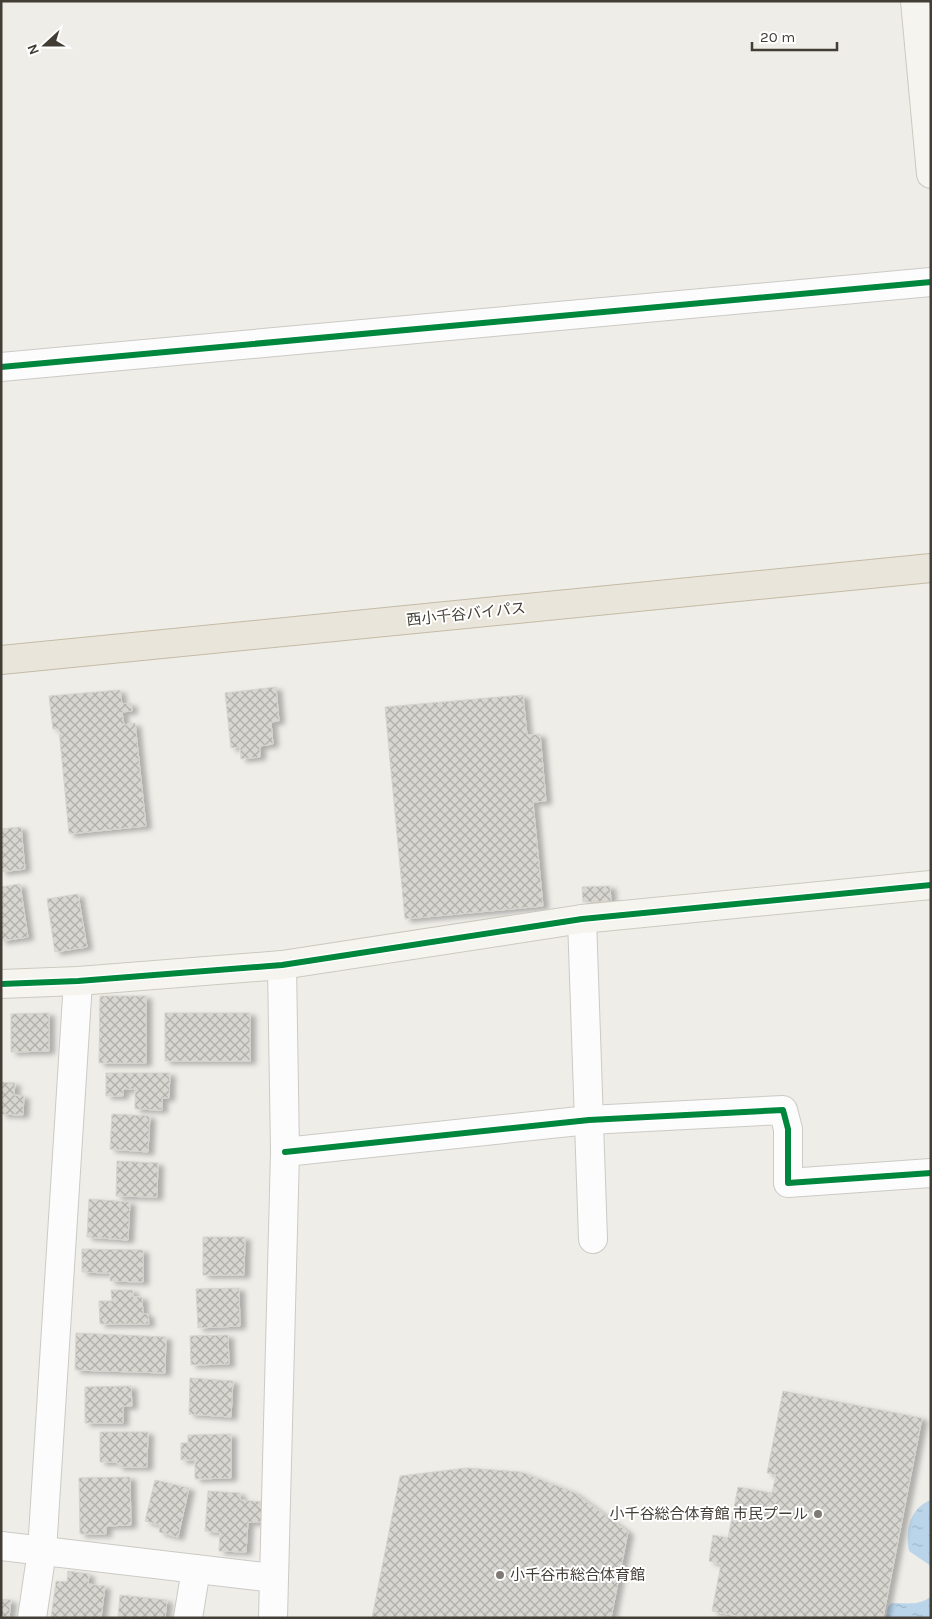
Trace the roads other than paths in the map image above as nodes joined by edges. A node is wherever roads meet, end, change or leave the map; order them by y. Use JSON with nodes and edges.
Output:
{"nodes":[{"id":1,"x":915,"y":1,"type":"edge"},
{"id":2,"x":924,"y":39,"type":"edge"},
{"id":3,"x":931,"y":174,"type":"edge"},
{"id":4,"x":931,"y":282,"type":"edge"},
{"id":5,"x":1,"y":366,"type":"edge"},
{"id":6,"x":931,"y":568,"type":"edge"},
{"id":7,"x":1,"y":660,"type":"edge"},
{"id":8,"x":931,"y":885,"type":"edge"},
{"id":9,"x":582,"y":919,"type":"junction"},
{"id":10,"x":282,"y":965,"type":"junction"},
{"id":11,"x":78,"y":981,"type":"junction"},
{"id":12,"x":1,"y":984,"type":"edge"},
{"id":13,"x":589,"y":1120,"type":"junction"},
{"id":14,"x":285,"y":1152,"type":"junction"},
{"id":15,"x":931,"y":1173,"type":"edge"},
{"id":16,"x":593,"y":1239,"type":"dead end"},
{"id":17,"x":1,"y":1546,"type":"edge"},
{"id":18,"x":42,"y":1551,"type":"junction"},
{"id":19,"x":196,"y":1569,"type":"junction"},
{"id":20,"x":273,"y":1578,"type":"junction"},
{"id":21,"x":32,"y":1618,"type":"edge"},
{"id":22,"x":188,"y":1618,"type":"edge"},
{"id":23,"x":272,"y":1618,"type":"edge"}],
"edges":[{"from":1,"to":2,"type":"street"},
{"from":2,"to":3,"type":"street"},
{"from":4,"to":5,"type":"street"},
{"from":6,"to":7,"type":"highway","name":"西小千谷バイパス"},
{"from":8,"to":9,"type":"street"},
{"from":9,"to":10,"type":"street"},
{"from":9,"to":13,"type":"street"},
{"from":10,"to":11,"type":"street"},
{"from":10,"to":14,"type":"street"},
{"from":11,"to":12,"type":"street"},
{"from":11,"to":18,"type":"street"},
{"from":13,"to":14,"type":"street"},
{"from":13,"to":15,"type":"street"},
{"from":13,"to":16,"type":"street"},
{"from":14,"to":20,"type":"street"},
{"from":17,"to":18,"type":"street"},
{"from":18,"to":19,"type":"street"},
{"from":18,"to":21,"type":"street"},
{"from":19,"to":20,"type":"street"},
{"from":19,"to":22,"type":"street"},
{"from":20,"to":23,"type":"street"}]}
